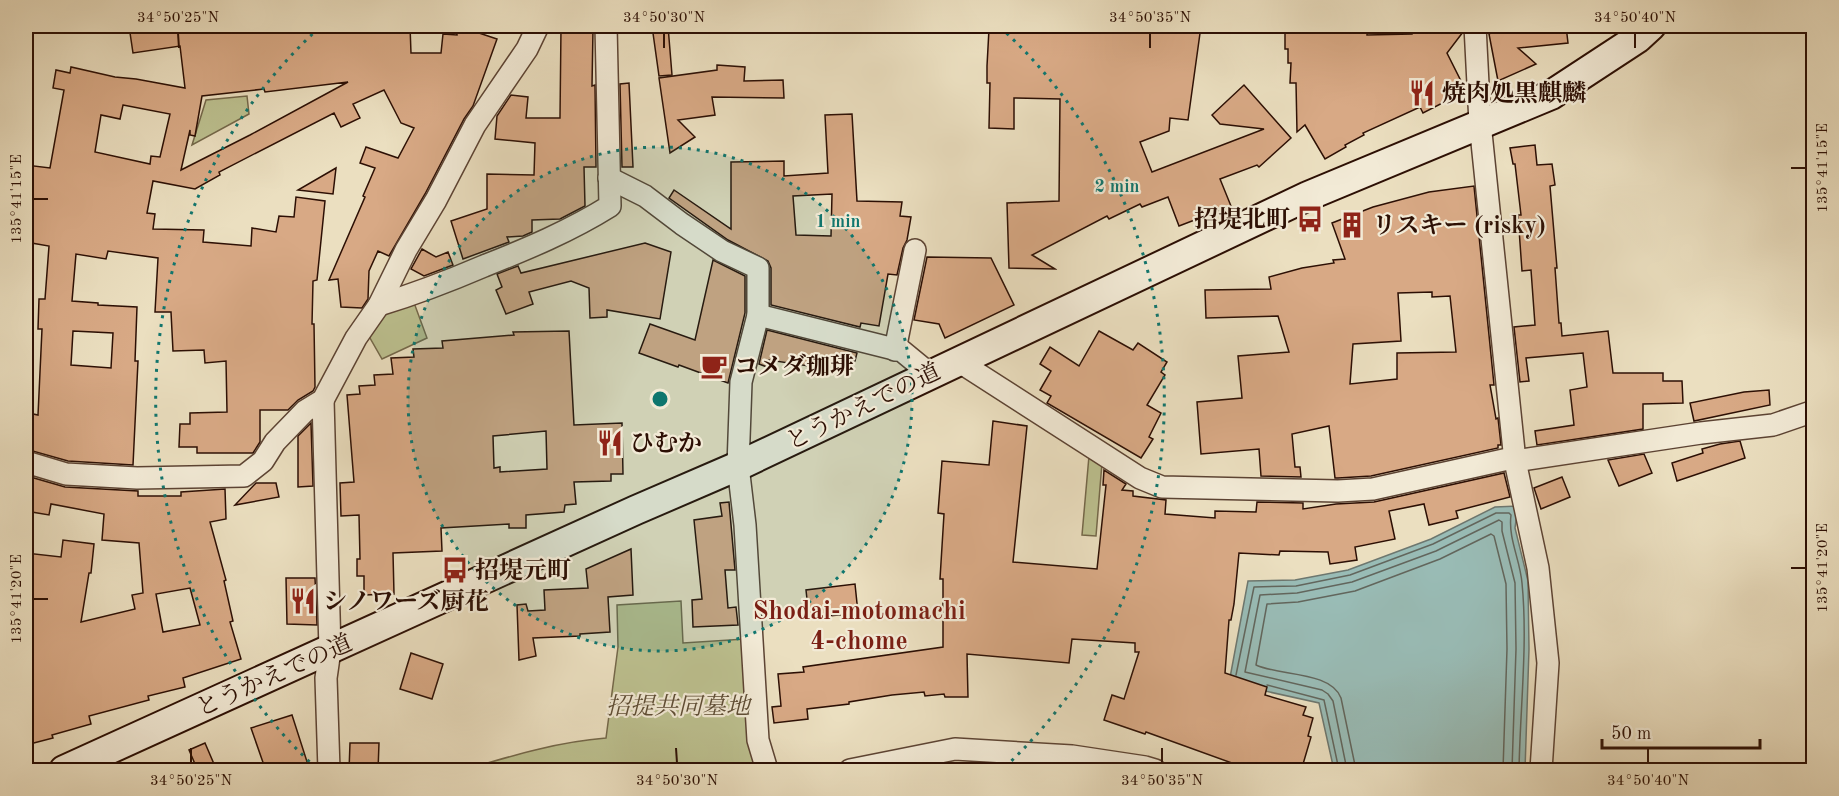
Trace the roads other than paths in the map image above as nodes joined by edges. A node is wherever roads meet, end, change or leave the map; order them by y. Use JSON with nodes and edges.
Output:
{"nodes":[{"id":1,"x":538,"y":26,"type":"edge"},
{"id":2,"x":606,"y":26,"type":"edge"},
{"id":3,"x":1475,"y":26,"type":"edge"},
{"id":4,"x":1651,"y":26,"type":"edge"},
{"id":5,"x":1480,"y":123,"type":"junction"},
{"id":6,"x":609,"y":178,"type":"junction"},
{"id":7,"x":915,"y":250,"type":"dead end"},
{"id":8,"x":379,"y":305,"type":"junction"},
{"id":9,"x":758,"y":315,"type":"junction"},
{"id":10,"x":895,"y":350,"type":"junction"},
{"id":11,"x":958,"y":360,"type":"junction"},
{"id":12,"x":930,"y":374,"type":"junction"},
{"id":13,"x":323,"y":400,"type":"junction"},
{"id":14,"x":1814,"y":411,"type":"edge"},
{"id":15,"x":1515,"y":461,"type":"junction"},
{"id":16,"x":26,"y":462,"type":"edge"},
{"id":17,"x":738,"y":466,"type":"junction"},
{"id":18,"x":330,"y":650,"type":"junction"},
{"id":19,"x":64,"y":771,"type":"edge"},
{"id":20,"x":329,"y":771,"type":"edge"},
{"id":21,"x":766,"y":771,"type":"edge"},
{"id":22,"x":850,"y":771,"type":"edge"},
{"id":23,"x":1155,"y":771,"type":"edge"},
{"id":24,"x":1541,"y":771,"type":"edge"}],
"edges":[{"from":1,"to":8,"type":"street"},
{"from":2,"to":6,"type":"street"},
{"from":3,"to":5,"type":"street"},
{"from":4,"to":5,"type":"street","name":"とうかえでの道"},
{"from":5,"to":11,"type":"street","name":"とうかえでの道"},
{"from":5,"to":15,"type":"street"},
{"from":6,"to":8,"type":"street"},
{"from":6,"to":9,"type":"street"},
{"from":7,"to":10,"type":"street"},
{"from":8,"to":13,"type":"street"},
{"from":9,"to":10,"type":"street"},
{"from":9,"to":17,"type":"street"},
{"from":10,"to":12,"type":"street"},
{"from":11,"to":12,"type":"street","name":"とうかえでの道"},
{"from":11,"to":15,"type":"street"},
{"from":12,"to":17,"type":"street","name":"とうかえでの道"},
{"from":13,"to":16,"type":"street"},
{"from":13,"to":18,"type":"street"},
{"from":14,"to":15,"type":"street"},
{"from":15,"to":24,"type":"street"},
{"from":17,"to":18,"type":"street","name":"とうかえでの道"},
{"from":17,"to":21,"type":"street"},
{"from":18,"to":19,"type":"street","name":"とうかえでの道"},
{"from":18,"to":20,"type":"street"},
{"from":22,"to":23,"type":"street"}]}
